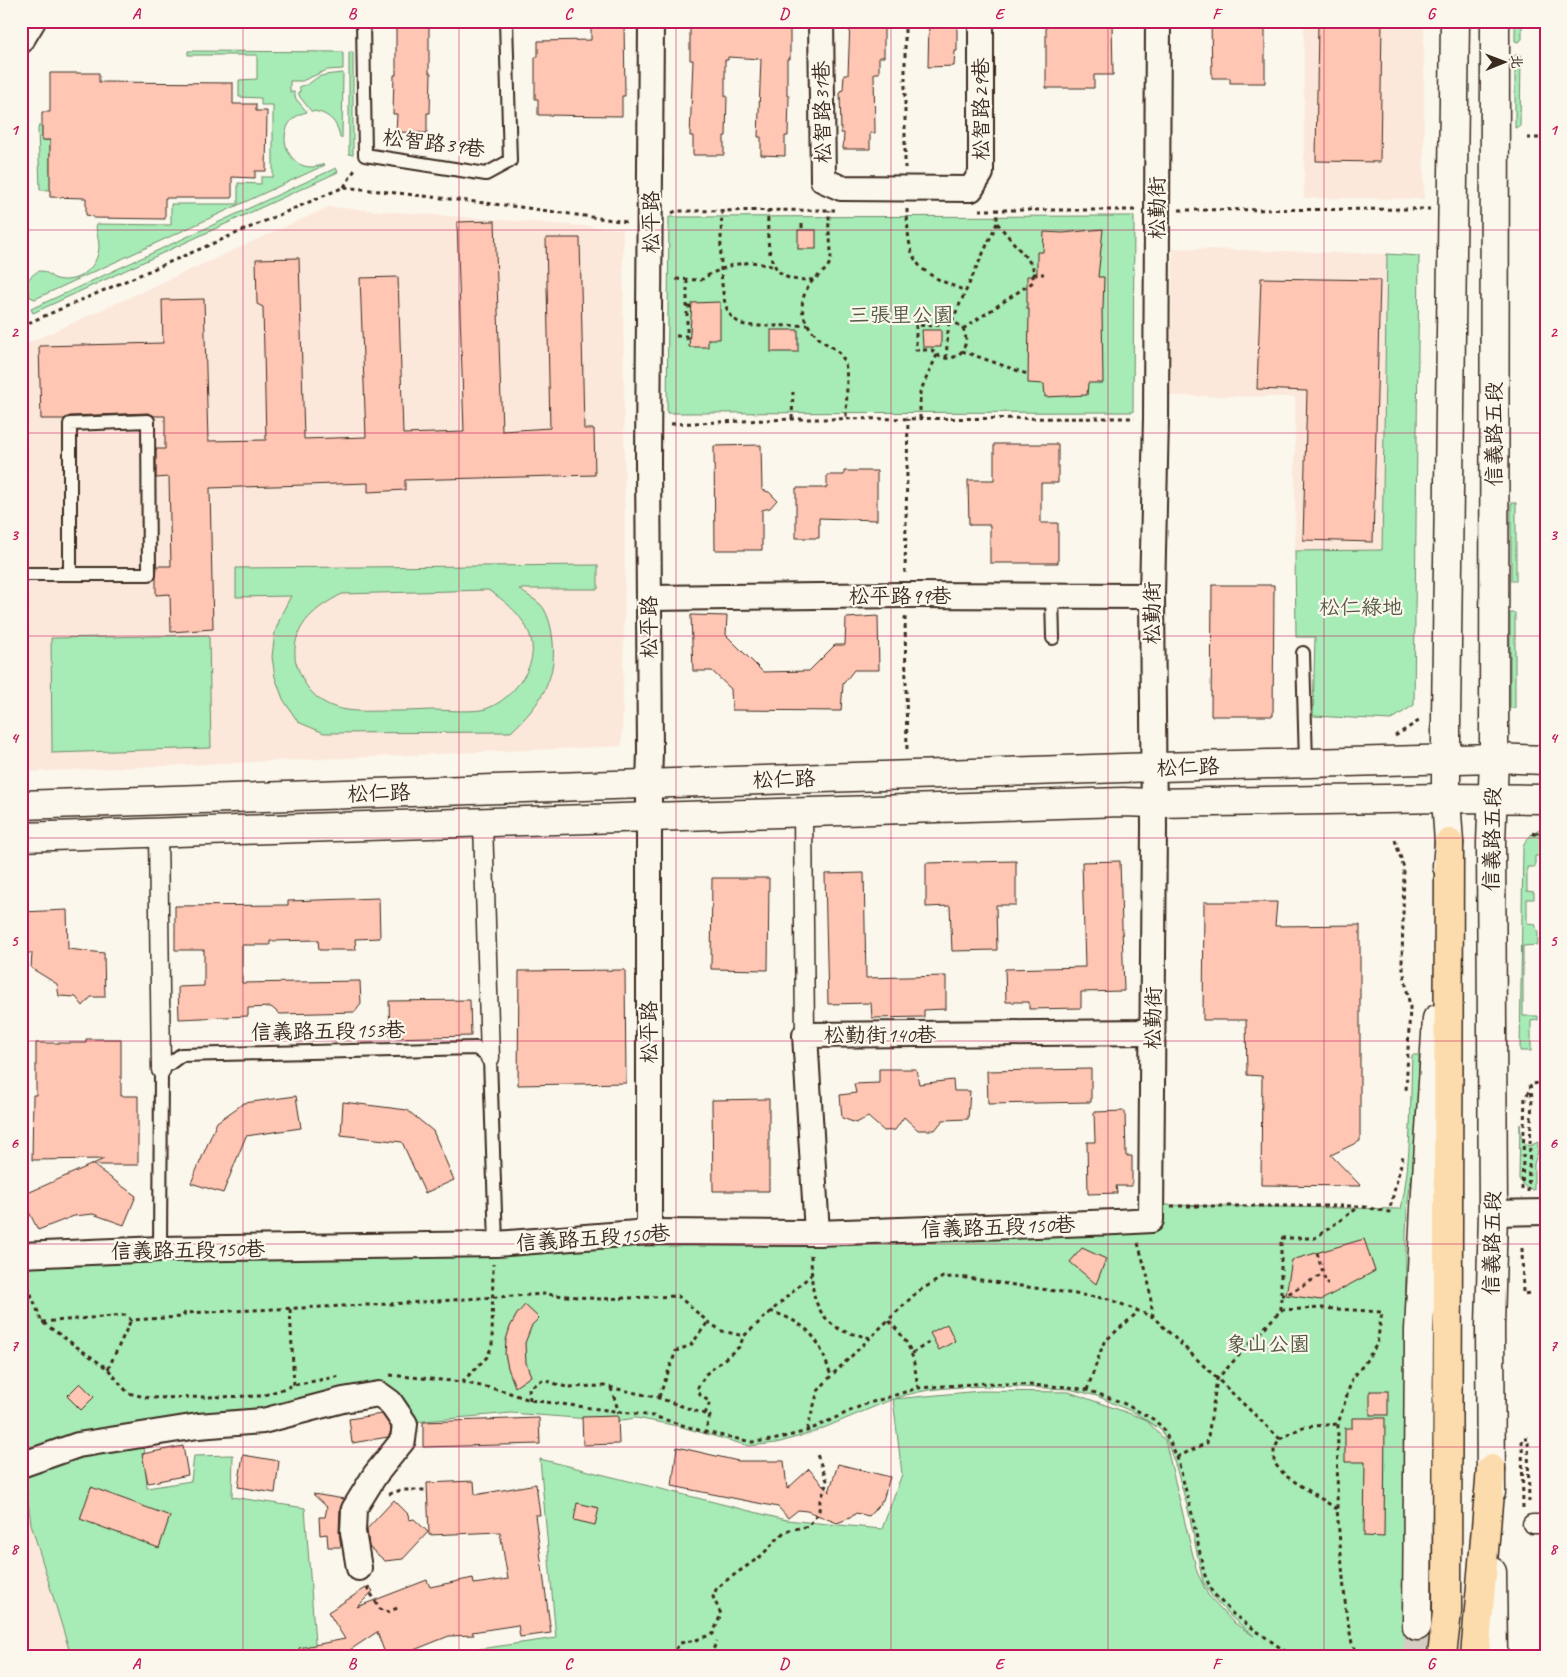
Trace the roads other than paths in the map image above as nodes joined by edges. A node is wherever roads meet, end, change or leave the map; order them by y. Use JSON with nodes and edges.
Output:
{"nodes":[{"id":1,"x":33,"y":21,"type":"edge"},
{"id":2,"x":363,"y":21,"type":"edge"},
{"id":3,"x":506,"y":21,"type":"edge"},
{"id":4,"x":651,"y":21,"type":"edge"},
{"id":5,"x":821,"y":21,"type":"edge"},
{"id":6,"x":981,"y":21,"type":"edge"},
{"id":7,"x":1158,"y":21,"type":"edge"},
{"id":8,"x":1455,"y":21,"type":"edge"},
{"id":9,"x":1494,"y":21,"type":"edge"},
{"id":10,"x":21,"y":41,"type":"edge"},
{"id":11,"x":906,"y":199,"type":"joint"},
{"id":12,"x":21,"y":574,"type":"edge"},
{"id":13,"x":70,"y":574,"type":"junction"},
{"id":14,"x":1052,"y":596,"type":"junction"},
{"id":15,"x":1152,"y":596,"type":"junction"},
{"id":16,"x":649,"y":598,"type":"junction"},
{"id":17,"x":1053,"y":638,"type":"dead end"},
{"id":18,"x":1304,"y":653,"type":"dead end"},
{"id":19,"x":1494,"y":758,"type":"junction"},
{"id":20,"x":1446,"y":759,"type":"junction"},
{"id":21,"x":1546,"y":760,"type":"edge"},
{"id":22,"x":1306,"y":764,"type":"junction"},
{"id":23,"x":1154,"y":768,"type":"junction"},
{"id":24,"x":649,"y":784,"type":"junction"},
{"id":25,"x":1492,"y":797,"type":"junction"},
{"id":26,"x":1446,"y":798,"type":"junction"},
{"id":27,"x":1546,"y":800,"type":"edge"},
{"id":28,"x":1154,"y":803,"type":"junction"},
{"id":29,"x":21,"y":805,"type":"edge"},
{"id":30,"x":803,"y":813,"type":"junction"},
{"id":31,"x":649,"y":817,"type":"junction"},
{"id":32,"x":483,"y":822,"type":"junction"},
{"id":33,"x":158,"y":831,"type":"junction"},
{"id":34,"x":21,"y":837,"type":"edge"},
{"id":35,"x":1449,"y":843,"type":"junction"},
{"id":36,"x":1152,"y":1032,"type":"junction"},
{"id":37,"x":805,"y":1035,"type":"junction"},
{"id":38,"x":490,"y":1058,"type":"junction"},
{"id":39,"x":161,"y":1070,"type":"junction"},
{"id":40,"x":1150,"y":1206,"type":"joint"},
{"id":41,"x":1546,"y":1212,"type":"edge"},
{"id":42,"x":1493,"y":1213,"type":"junction"},
{"id":43,"x":649,"y":1232,"type":"junction"},
{"id":44,"x":817,"y":1233,"type":"junction"},
{"id":45,"x":496,"y":1244,"type":"junction"},
{"id":46,"x":160,"y":1249,"type":"junction"},
{"id":47,"x":21,"y":1256,"type":"edge"},
{"id":48,"x":21,"y":1465,"type":"edge"},
{"id":49,"x":1491,"y":1469,"type":"junction"},
{"id":50,"x":359,"y":1568,"type":"road end"},
{"id":51,"x":1417,"y":1626,"type":"tunnel mouth"},
{"id":52,"x":1442,"y":1656,"type":"edge"},
{"id":53,"x":1475,"y":1656,"type":"edge"},
{"id":54,"x":1493,"y":1656,"type":"edge"}],
"edges":[{"from":1,"to":10,"type":"street"},
{"from":2,"to":3,"type":"lane","name":"松智路39巷"},
{"from":4,"to":16,"type":"street","name":"松平路"},
{"from":5,"to":11,"type":"street","name":"松智路31巷"},
{"from":6,"to":11,"type":"street","name":"松智路29巷"},
{"from":7,"to":15,"type":"street","name":"松勤街"},
{"from":8,"to":20,"type":"main road","name":"信義路五段"},
{"from":9,"to":19,"type":"main road","name":"信義路五段"},
{"from":12,"to":13,"type":"lane"},
{"from":13,"to":13,"type":"lane"},
{"from":14,"to":15,"type":"street","name":"松平路99巷"},
{"from":14,"to":16,"type":"street","name":"松平路99巷"},
{"from":14,"to":17,"type":"lane"},
{"from":15,"to":23,"type":"street","name":"松勤街"},
{"from":16,"to":24,"type":"street","name":"松平路"},
{"from":18,"to":22,"type":"lane"},
{"from":19,"to":20,"type":"main road","name":"松仁路"},
{"from":19,"to":21,"type":"main road","name":"松仁路"},
{"from":19,"to":25,"type":"main road","name":"信義路五段"},
{"from":20,"to":22,"type":"main road","name":"松仁路"},
{"from":20,"to":26,"type":"main road","name":"信義路五段"},
{"from":22,"to":23,"type":"main road","name":"松仁路"},
{"from":23,"to":24,"type":"main road","name":"松仁路"},
{"from":23,"to":28,"type":"street","name":"松勤街"},
{"from":24,"to":29,"type":"main road","name":"松仁路"},
{"from":24,"to":31,"type":"street","name":"松平路"},
{"from":25,"to":26,"type":"main road","name":"松仁路"},
{"from":25,"to":27,"type":"main road","name":"松仁路"},
{"from":25,"to":42,"type":"main road","name":"信義路五段"},
{"from":26,"to":28,"type":"main road","name":"松仁路"},
{"from":26,"to":35,"type":"main road","name":"信義路五段"},
{"from":28,"to":30,"type":"main road","name":"松仁路"},
{"from":28,"to":36,"type":"street","name":"松勤街"},
{"from":30,"to":31,"type":"main road","name":"松仁路"},
{"from":30,"to":37,"type":"street"},
{"from":31,"to":32,"type":"main road","name":"松仁路"},
{"from":31,"to":43,"type":"street","name":"松平路"},
{"from":32,"to":33,"type":"main road","name":"松仁路"},
{"from":32,"to":38,"type":"street"},
{"from":33,"to":34,"type":"main road","name":"松仁路"},
{"from":33,"to":39,"type":"street"},
{"from":35,"to":51,"type":"main road","name":"信義路五段"},
{"from":35,"to":52,"type":"highway"},
{"from":36,"to":37,"type":"street","name":"松勤街140巷"},
{"from":36,"to":40,"type":"street","name":"松勤街"},
{"from":37,"to":44,"type":"street","name":"松勤街140巷"},
{"from":38,"to":39,"type":"lane","name":"信義路五段153巷"},
{"from":38,"to":45,"type":"lane"},
{"from":39,"to":46,"type":"lane"},
{"from":40,"to":44,"type":"street","name":"信義路五段150巷"},
{"from":41,"to":42,"type":"street"},
{"from":42,"to":49,"type":"main road","name":"信義路五段"},
{"from":43,"to":44,"type":"street","name":"信義路五段150巷"},
{"from":43,"to":45,"type":"street","name":"信義路五段150巷"},
{"from":45,"to":46,"type":"street","name":"信義路五段150巷"},
{"from":46,"to":47,"type":"street","name":"信義路五段150巷"},
{"from":48,"to":50,"type":"street"},
{"from":49,"to":53,"type":"highway"},
{"from":49,"to":54,"type":"main road","name":"信義路五段"}]}
